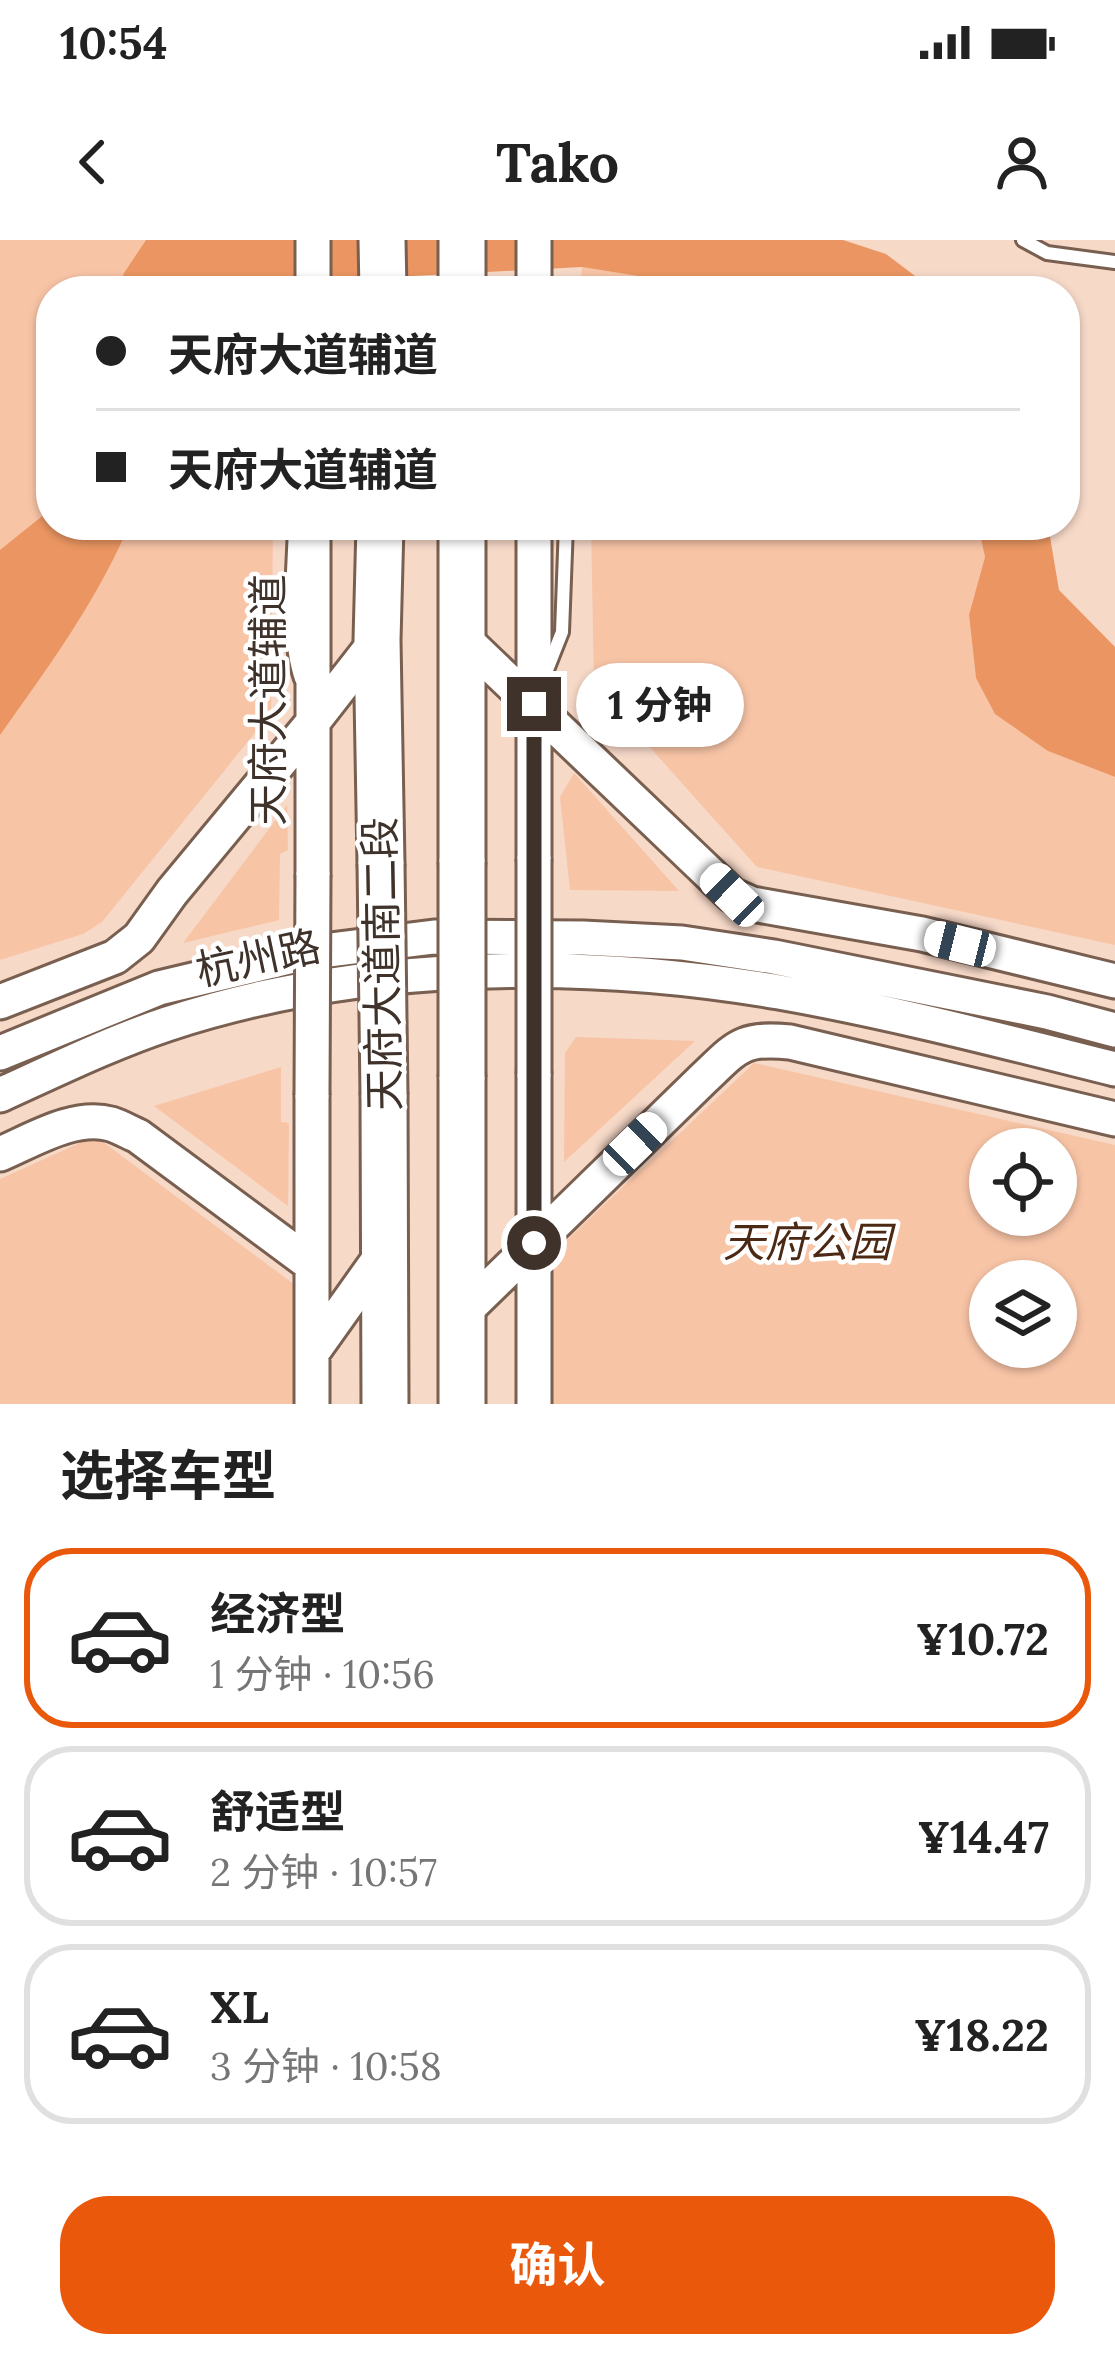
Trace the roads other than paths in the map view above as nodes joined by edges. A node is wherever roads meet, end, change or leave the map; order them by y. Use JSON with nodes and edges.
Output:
{"nodes":[{"id":1,"x":313,"y":240,"type":"edge"},
{"id":2,"x":382,"y":240,"type":"edge"},
{"id":3,"x":462,"y":240,"type":"edge"},
{"id":4,"x":534,"y":240,"type":"edge"},
{"id":5,"x":1023,"y":240,"type":"edge"},
{"id":6,"x":1115,"y":262,"type":"edge"},
{"id":7,"x":313,"y":276,"type":"edge"},
{"id":8,"x":383,"y":276,"type":"edge"},
{"id":9,"x":462,"y":276,"type":"edge"},
{"id":10,"x":534,"y":276,"type":"edge"},
{"id":11,"x":295,"y":540,"type":"edge"},
{"id":12,"x":313,"y":540,"type":"edge"},
{"id":13,"x":380,"y":540,"type":"edge"},
{"id":14,"x":462,"y":540,"type":"edge"},
{"id":15,"x":534,"y":540,"type":"edge"},
{"id":16,"x":565,"y":540,"type":"edge"},
{"id":17,"x":462,"y":637,"type":"junction"},
{"id":18,"x":377,"y":640,"type":"junction"},
{"id":19,"x":534,"y":704,"type":"junction"},
{"id":20,"x":313,"y":722,"type":"junction"},
{"id":21,"x":1115,"y":982,"type":"edge"},
{"id":22,"x":0,"y":1002,"type":"edge"},
{"id":23,"x":1115,"y":1030,"type":"edge"},
{"id":24,"x":0,"y":1053,"type":"edge"},
{"id":25,"x":1115,"y":1069,"type":"edge"},
{"id":26,"x":0,"y":1095,"type":"edge"},
{"id":27,"x":1115,"y":1119,"type":"edge"},
{"id":28,"x":0,"y":1154,"type":"edge"},
{"id":29,"x":534,"y":1243,"type":"junction"},
{"id":30,"x":386,"y":1249,"type":"junction"},
{"id":31,"x":312,"y":1265,"type":"junction"},
{"id":32,"x":462,"y":1315,"type":"junction"},
{"id":33,"x":312,"y":1353,"type":"junction"},
{"id":34,"x":312,"y":1404,"type":"edge"},
{"id":35,"x":386,"y":1404,"type":"edge"},
{"id":36,"x":462,"y":1404,"type":"edge"},
{"id":37,"x":534,"y":1404,"type":"edge"}],
"edges":[{"from":1,"to":7,"type":"main road"},
{"from":2,"to":8,"type":"highway"},
{"from":3,"to":9,"type":"highway"},
{"from":4,"to":10,"type":"main road"},
{"from":5,"to":6,"type":"lane"},
{"from":11,"to":20,"type":"lane"},
{"from":12,"to":20,"type":"main road","name":"天府大道辅道"},
{"from":13,"to":18,"type":"highway","name":"天府大道南二段"},
{"from":14,"to":17,"type":"highway","name":"天府大道南二段"},
{"from":15,"to":19,"type":"main road"},
{"from":16,"to":19,"type":"lane"},
{"from":17,"to":19,"type":"main road"},
{"from":17,"to":32,"type":"highway","name":"天府大道南二段","bridge":true},
{"from":18,"to":20,"type":"main road"},
{"from":18,"to":30,"type":"highway","name":"天府大道南二段","bridge":true},
{"from":19,"to":21,"type":"main road"},
{"from":19,"to":29,"type":"main road","bridge":true},
{"from":20,"to":22,"type":"main road"},
{"from":20,"to":31,"type":"main road","name":"天府大道辅道","bridge":true},
{"from":23,"to":24,"type":"main road","name":"杭州路"},
{"from":25,"to":26,"type":"main road","name":"杭州路"},
{"from":27,"to":29,"type":"main road"},
{"from":28,"to":31,"type":"main road"},
{"from":29,"to":32,"type":"main road"},
{"from":29,"to":37,"type":"main road"},
{"from":30,"to":33,"type":"main road"},
{"from":30,"to":35,"type":"highway","name":"天府大道南二段"},
{"from":31,"to":33,"type":"main road"},
{"from":32,"to":36,"type":"highway","name":"天府大道南二段"},
{"from":33,"to":34,"type":"main road"}]}
